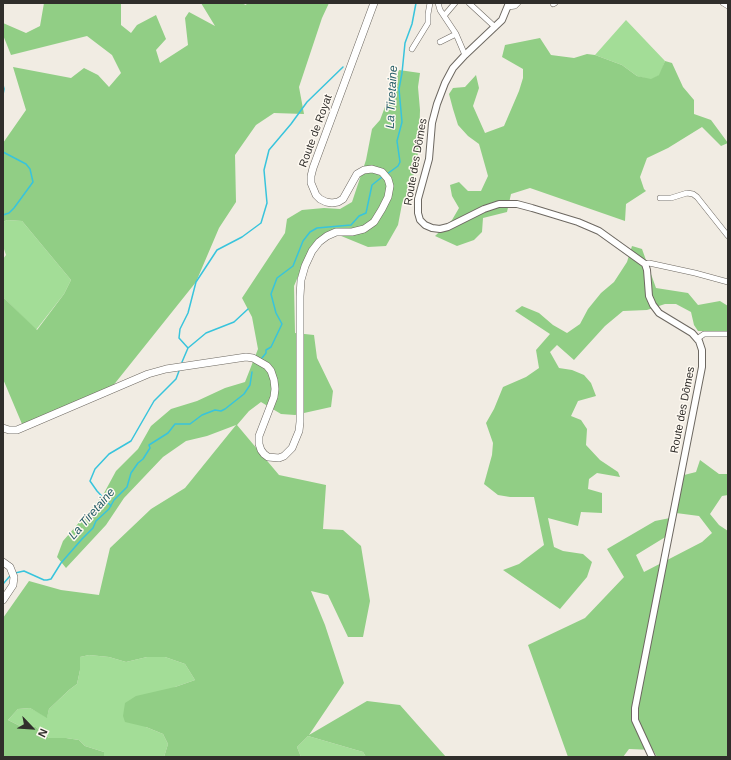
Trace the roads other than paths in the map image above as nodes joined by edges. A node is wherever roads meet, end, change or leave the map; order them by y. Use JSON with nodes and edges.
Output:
{"nodes":[{"id":1,"x":374,"y":3,"type":"edge"},
{"id":2,"x":430,"y":3,"type":"edge"},
{"id":3,"x":438,"y":3,"type":"edge"},
{"id":4,"x":455,"y":3,"type":"edge"},
{"id":5,"x":469,"y":3,"type":"edge"},
{"id":6,"x":518,"y":3,"type":"edge"},
{"id":7,"x":723,"y":3,"type":"edge"},
{"id":8,"x":508,"y":4,"type":"edge"},
{"id":9,"x":728,"y":6,"type":"edge"},
{"id":10,"x":444,"y":16,"type":"junction"},
{"id":11,"x":495,"y":27,"type":"junction"},
{"id":12,"x":456,"y":34,"type":"junction"},
{"id":13,"x":440,"y":42,"type":"dead end"},
{"id":14,"x":412,"y":49,"type":"dead end"},
{"id":15,"x":465,"y":55,"type":"junction"},
{"id":16,"x":660,"y":198,"type":"dead end"},
{"id":17,"x":728,"y":236,"type":"edge"},
{"id":18,"x":645,"y":264,"type":"junction"},
{"id":19,"x":728,"y":282,"type":"edge"},
{"id":20,"x":728,"y":334,"type":"edge"},
{"id":21,"x":697,"y":339,"type":"junction"},
{"id":22,"x":3,"y":428,"type":"edge"},
{"id":23,"x":3,"y":562,"type":"edge"},
{"id":24,"x":3,"y":600,"type":"edge"},
{"id":25,"x":652,"y":757,"type":"edge"}],
"edges":[{"from":1,"to":22,"type":"main road","name":"Route de Royat"},
{"from":2,"to":14,"type":"street"},
{"from":3,"to":10,"type":"street"},
{"from":4,"to":10,"type":"street"},
{"from":5,"to":11,"type":"street"},
{"from":6,"to":8,"type":"street"},
{"from":7,"to":9,"type":"street"},
{"from":8,"to":11,"type":"street","name":"Route des Dômes"},
{"from":10,"to":12,"type":"street"},
{"from":11,"to":15,"type":"street","name":"Route des Dômes"},
{"from":12,"to":13,"type":"street"},
{"from":12,"to":15,"type":"street"},
{"from":15,"to":18,"type":"street","name":"Route des Dômes"},
{"from":16,"to":17,"type":"street"},
{"from":18,"to":19,"type":"street"},
{"from":18,"to":21,"type":"street"},
{"from":20,"to":21,"type":"street"},
{"from":21,"to":25,"type":"street","name":"Route des Dômes"},
{"from":23,"to":24,"type":"main road"}]}
